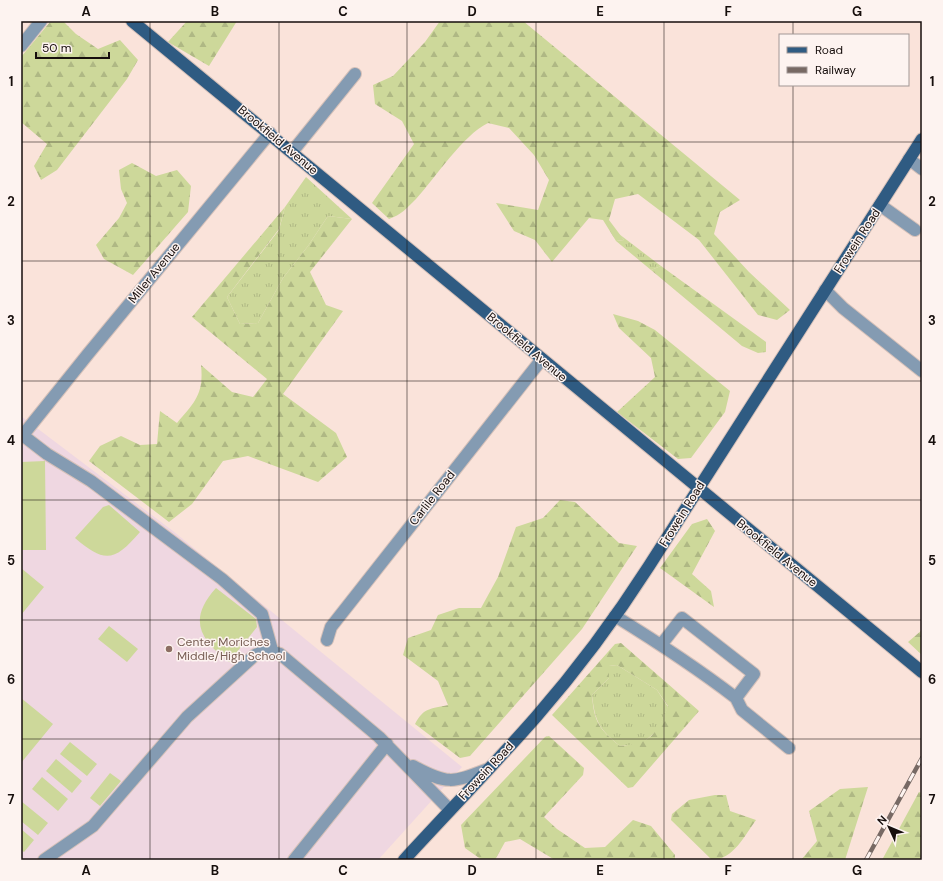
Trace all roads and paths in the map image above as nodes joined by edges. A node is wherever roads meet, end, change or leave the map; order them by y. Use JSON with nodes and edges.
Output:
{"nodes":[{"id":1,"x":41,"y":21,"type":"edge"},
{"id":2,"x":132,"y":21,"type":"edge"},
{"id":3,"x":21,"y":46,"type":"edge"},
{"id":4,"x":355,"y":74,"type":"dead end"},
{"id":5,"x":270,"y":133,"type":"junction"},
{"id":6,"x":922,"y":139,"type":"edge"},
{"id":7,"x":292,"y":152,"type":"junction"},
{"id":8,"x":909,"y":159,"type":"junction"},
{"id":9,"x":922,"y":169,"type":"edge"},
{"id":10,"x":880,"y":205,"type":"junction"},
{"id":11,"x":915,"y":230,"type":"dead end"},
{"id":12,"x":825,"y":290,"type":"junction"},
{"id":13,"x":542,"y":359,"type":"junction"},
{"id":14,"x":922,"y":371,"type":"edge"},
{"id":15,"x":22,"y":434,"type":"edge"},
{"id":16,"x":699,"y":488,"type":"junction"},
{"id":17,"x":615,"y":616,"type":"junction"},
{"id":18,"x":327,"y":640,"type":"dead end"},
{"id":19,"x":661,"y":645,"type":"junction"},
{"id":20,"x":272,"y":650,"type":"junction"},
{"id":21,"x":922,"y":672,"type":"edge"},
{"id":22,"x":736,"y":698,"type":"junction"},
{"id":23,"x":387,"y":744,"type":"junction"},
{"id":24,"x":789,"y":748,"type":"dead end"},
{"id":25,"x":404,"y":762,"type":"junction"},
{"id":26,"x":488,"y":769,"type":"junction"},
{"id":27,"x":450,"y":810,"type":"junction"},
{"id":28,"x":44,"y":860,"type":"edge"},
{"id":29,"x":294,"y":860,"type":"edge"},
{"id":30,"x":404,"y":860,"type":"edge"}],
"edges":[{"from":1,"to":3,"type":"street"},
{"from":2,"to":5,"type":"main road","name":"Brookfield Avenue"},
{"from":4,"to":7,"type":"street"},
{"from":5,"to":7,"type":"main road","name":"Brookfield Avenue"},
{"from":5,"to":15,"type":"street","name":"Miller Avenue"},
{"from":6,"to":8,"type":"main road","name":"Frowein Road"},
{"from":7,"to":13,"type":"main road","name":"Brookfield Avenue"},
{"from":8,"to":9,"type":"street"},
{"from":8,"to":10,"type":"main road","name":"Frowein Road"},
{"from":10,"to":11,"type":"street"},
{"from":10,"to":12,"type":"main road","name":"Frowein Road"},
{"from":12,"to":14,"type":"street"},
{"from":12,"to":16,"type":"main road","name":"Frowein Road"},
{"from":13,"to":16,"type":"main road","name":"Brookfield Avenue"},
{"from":13,"to":18,"type":"street","name":"Carlile Road"},
{"from":15,"to":20,"type":"street"},
{"from":16,"to":17,"type":"main road","name":"Frowein Road"},
{"from":16,"to":21,"type":"main road","name":"Brookfield Avenue"},
{"from":17,"to":19,"type":"street"},
{"from":17,"to":26,"type":"main road","name":"Frowein Road"},
{"from":19,"to":22,"type":"street"},
{"from":19,"to":22,"type":"street"},
{"from":20,"to":23,"type":"street"},
{"from":20,"to":28,"type":"street"},
{"from":22,"to":24,"type":"street"},
{"from":23,"to":25,"type":"street"},
{"from":23,"to":29,"type":"street"},
{"from":25,"to":26,"type":"street"},
{"from":25,"to":27,"type":"street"},
{"from":26,"to":27,"type":"main road","name":"Frowein Road"},
{"from":27,"to":30,"type":"main road","name":"Frowein Road"}]}
